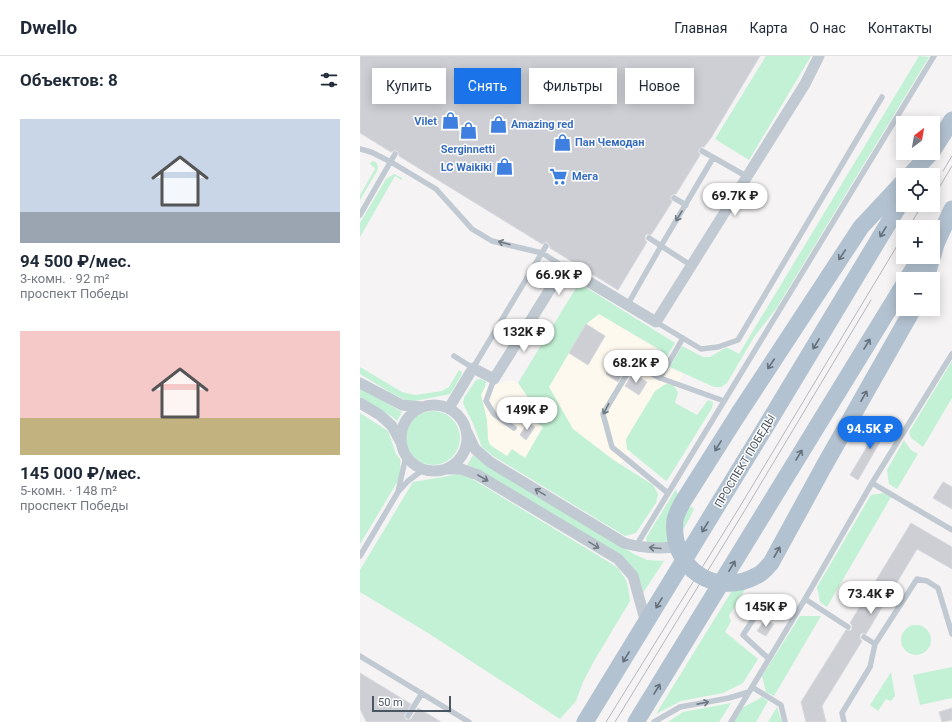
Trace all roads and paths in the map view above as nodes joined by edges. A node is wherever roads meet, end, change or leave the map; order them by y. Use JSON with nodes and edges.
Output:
{"nodes":[{"id":1,"x":819,"y":56,"type":"edge"},
{"id":2,"x":934,"y":56,"type":"edge"},
{"id":3,"x":882,"y":97,"type":"dead end"},
{"id":4,"x":952,"y":120,"type":"edge"},
{"id":5,"x":940,"y":138,"type":"edge"},
{"id":6,"x":360,"y":149,"type":"edge"},
{"id":7,"x":702,"y":151,"type":"dead end"},
{"id":8,"x":396,"y":154,"type":"dead end"},
{"id":9,"x":713,"y":158,"type":"junction"},
{"id":10,"x":924,"y":160,"type":"edge"},
{"id":11,"x":391,"y":162,"type":"junction"},
{"id":12,"x":916,"y":168,"type":"edge"},
{"id":13,"x":746,"y":176,"type":"junction"},
{"id":14,"x":896,"y":190,"type":"edge"},
{"id":15,"x":674,"y":198,"type":"dead end"},
{"id":16,"x":686,"y":205,"type":"junction"},
{"id":17,"x":952,"y":206,"type":"edge"},
{"id":18,"x":952,"y":209,"type":"edge"},
{"id":19,"x":896,"y":211,"type":"edge"},
{"id":20,"x":360,"y":215,"type":"edge"},
{"id":21,"x":940,"y":226,"type":"edge"},
{"id":22,"x":940,"y":235,"type":"edge"},
{"id":23,"x":649,"y":238,"type":"dead end"},
{"id":24,"x":546,"y":246,"type":"dead end"},
{"id":25,"x":661,"y":246,"type":"junction"},
{"id":26,"x":542,"y":253,"type":"junction"},
{"id":27,"x":692,"y":266,"type":"junction"},
{"id":28,"x":564,"y":267,"type":"junction"},
{"id":29,"x":896,"y":297,"type":"edge"},
{"id":30,"x":628,"y":304,"type":"junction"},
{"id":31,"x":909,"y":316,"type":"edge"},
{"id":32,"x":656,"y":322,"type":"junction"},
{"id":33,"x":683,"y":338,"type":"junction"},
{"id":34,"x":952,"y":354,"type":"edge"},
{"id":35,"x":454,"y":356,"type":"dead end"},
{"id":36,"x":473,"y":368,"type":"junction"},
{"id":37,"x":660,"y":378,"type":"junction"},
{"id":38,"x":494,"y":379,"type":"junction"},
{"id":39,"x":360,"y":383,"type":"edge"},
{"id":40,"x":724,"y":401,"type":"junction"},
{"id":41,"x":360,"y":403,"type":"edge"},
{"id":42,"x":422,"y":407,"type":"junction"},
{"id":43,"x":449,"y":408,"type":"junction"},
{"id":44,"x":514,"y":428,"type":"dead end"},
{"id":45,"x":467,"y":432,"type":"junction"},
{"id":46,"x":401,"y":443,"type":"junction"},
{"id":47,"x":406,"y":456,"type":"junction"},
{"id":48,"x":424,"y":469,"type":"junction"},
{"id":49,"x":446,"y":469,"type":"junction"},
{"id":50,"x":872,"y":483,"type":"junction"},
{"id":51,"x":398,"y":492,"type":"junction"},
{"id":52,"x":668,"y":493,"type":"junction"},
{"id":53,"x":952,"y":530,"type":"edge"},
{"id":54,"x":694,"y":545,"type":"junction"},
{"id":55,"x":635,"y":546,"type":"junction"},
{"id":56,"x":360,"y":556,"type":"edge"},
{"id":57,"x":806,"y":599,"type":"junction"},
{"id":58,"x":758,"y":612,"type":"dead end"},
{"id":59,"x":646,"y":623,"type":"junction"},
{"id":60,"x":848,"y":627,"type":"dead end"},
{"id":61,"x":952,"y":634,"type":"edge"},
{"id":62,"x":864,"y":637,"type":"dead end"},
{"id":63,"x":875,"y":644,"type":"junction"},
{"id":64,"x":360,"y":656,"type":"edge"},
{"id":65,"x":769,"y":659,"type":"junction"},
{"id":66,"x":750,"y":689,"type":"junction"},
{"id":67,"x":422,"y":693,"type":"junction"},
{"id":68,"x":408,"y":716,"type":"dead end"},
{"id":69,"x":470,"y":722,"type":"edge"},
{"id":70,"x":585,"y":722,"type":"edge"},
{"id":71,"x":636,"y":722,"type":"edge"},
{"id":72,"x":654,"y":722,"type":"edge"},
{"id":73,"x":731,"y":722,"type":"edge"},
{"id":74,"x":785,"y":722,"type":"edge"},
{"id":75,"x":844,"y":722,"type":"edge"}],
"edges":[{"from":1,"to":13,"type":"street"},
{"from":2,"to":40,"type":"lane"},
{"from":3,"to":33,"type":"lane"},
{"from":4,"to":5,"type":"main road"},
{"from":6,"to":11,"type":"lane"},
{"from":7,"to":9,"type":"lane"},
{"from":8,"to":11,"type":"lane"},
{"from":9,"to":13,"type":"lane"},
{"from":9,"to":16,"type":"lane"},
{"from":10,"to":12,"type":"main road"},
{"from":11,"to":20,"type":"lane"},
{"from":26,"to":11,"type":"lane","one_way":true},
{"from":13,"to":27,"type":"street"},
{"from":14,"to":31,"type":"main road","one_way":true,"bridge":true},
{"from":15,"to":16,"type":"lane"},
{"from":16,"to":25,"type":"lane","one_way":true},
{"from":17,"to":21,"type":"main road"},
{"from":18,"to":22,"type":"main road"},
{"from":19,"to":54,"type":"main road","name":"ПРОСПЕКТ ПОБЕДЫ","one_way":true},
{"from":23,"to":25,"type":"lane"},
{"from":24,"to":26,"type":"lane"},
{"from":25,"to":27,"type":"lane"},
{"from":25,"to":30,"type":"lane"},
{"from":26,"to":28,"type":"lane"},
{"from":26,"to":36,"type":"lane"},
{"from":27,"to":32,"type":"street"},
{"from":28,"to":30,"type":"street"},
{"from":28,"to":38,"type":"street"},
{"from":71,"to":29,"type":"main road","one_way":true},
{"from":30,"to":32,"type":"street"},
{"from":32,"to":33,"type":"lane"},
{"from":33,"to":37,"type":"lane"},
{"from":34,"to":50,"type":"lane"},
{"from":35,"to":36,"type":"lane"},
{"from":36,"to":38,"type":"street"},
{"from":36,"to":43,"type":"street"},
{"from":37,"to":40,"type":"lane"},
{"from":37,"to":52,"type":"lane","one_way":true},
{"from":38,"to":44,"type":"lane"},
{"from":39,"to":42,"type":"street"},
{"from":40,"to":52,"type":"lane"},
{"from":41,"to":46,"type":"street"},
{"from":42,"to":43,"type":"street"},
{"from":42,"to":46,"type":"street"},
{"from":43,"to":45,"type":"street"},
{"from":45,"to":49,"type":"street"},
{"from":55,"to":45,"type":"street","one_way":true},
{"from":46,"to":47,"type":"street"},
{"from":47,"to":48,"type":"street"},
{"from":47,"to":51,"type":"lane"},
{"from":48,"to":49,"type":"street"},
{"from":48,"to":51,"type":"lane"},
{"from":49,"to":59,"type":"street","one_way":true},
{"from":50,"to":53,"type":"lane"},
{"from":50,"to":57,"type":"lane"},
{"from":51,"to":56,"type":"lane"},
{"from":52,"to":55,"type":"lane"},
{"from":54,"to":55,"type":"street","one_way":true},
{"from":54,"to":59,"type":"main road","name":"ПРОСПЕКТ ПОБЕДЫ","one_way":true},
{"from":57,"to":60,"type":"lane"},
{"from":57,"to":65,"type":"lane"},
{"from":58,"to":65,"type":"lane"},
{"from":59,"to":70,"type":"main road","name":"ПРОСПЕКТ ПОБЕДЫ","one_way":true},
{"from":61,"to":63,"type":"lane"},
{"from":62,"to":63,"type":"lane"},
{"from":63,"to":75,"type":"lane"},
{"from":64,"to":67,"type":"lane"},
{"from":65,"to":66,"type":"lane"},
{"from":72,"to":66,"type":"lane","one_way":true},
{"from":66,"to":73,"type":"lane"},
{"from":66,"to":74,"type":"lane"},
{"from":67,"to":68,"type":"lane"},
{"from":67,"to":69,"type":"lane"}]}
